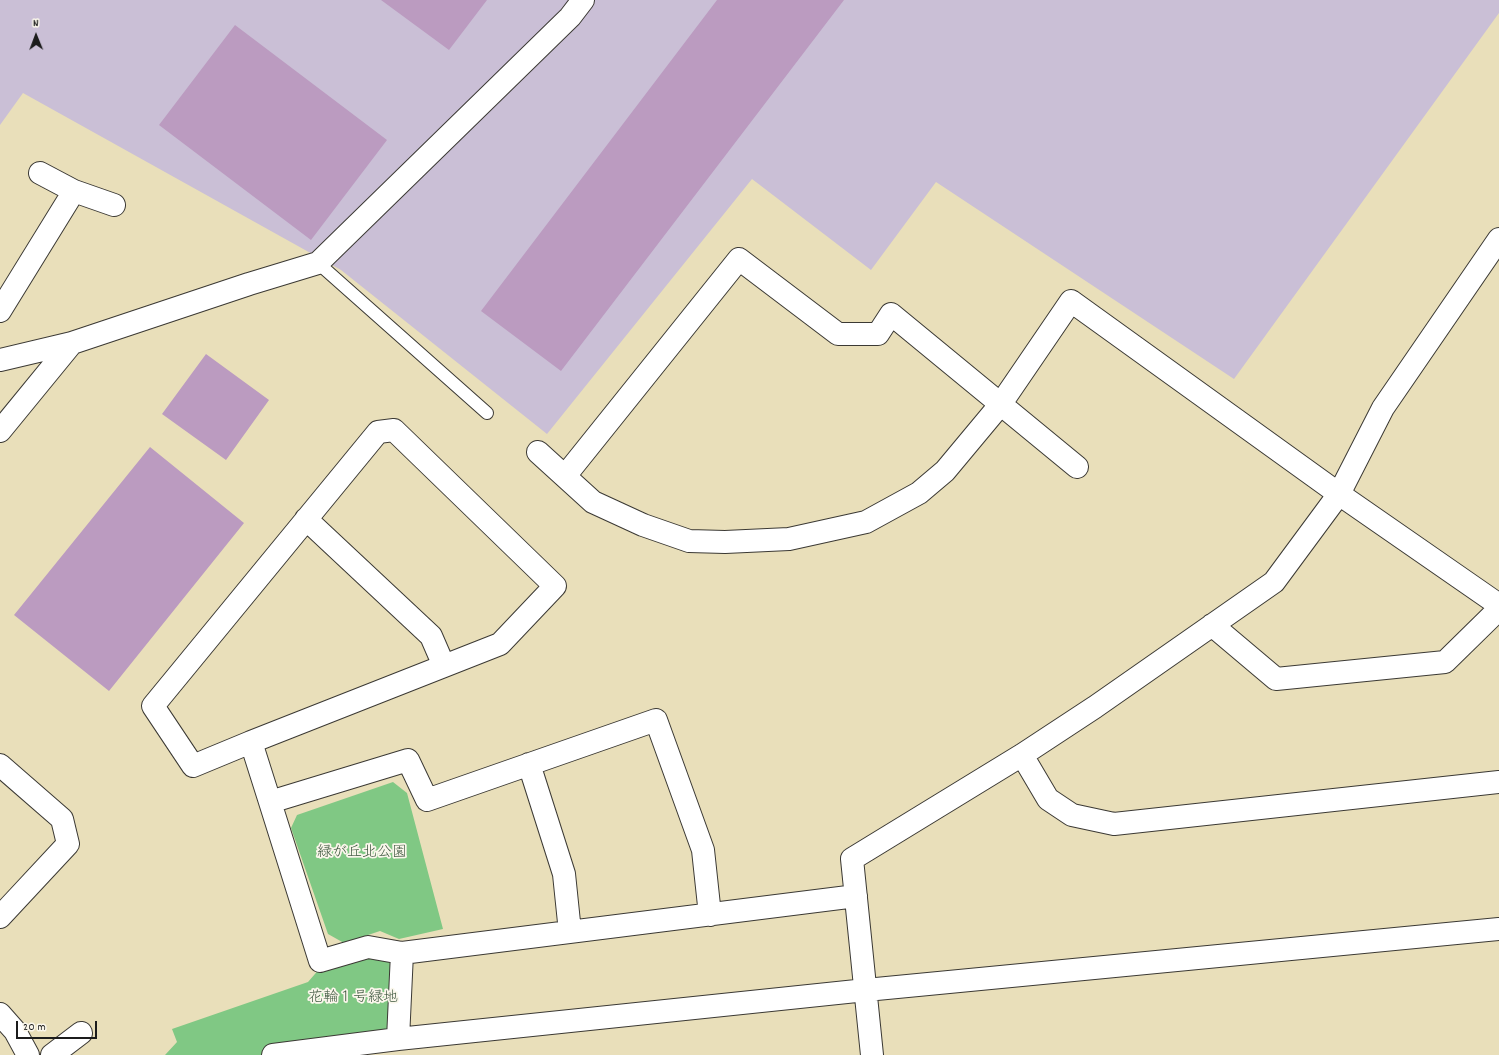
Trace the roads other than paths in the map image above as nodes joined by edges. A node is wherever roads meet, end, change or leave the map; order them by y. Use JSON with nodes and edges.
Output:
{"nodes":[{"id":1,"x":583,"y":0,"type":"edge"},
{"id":2,"x":40,"y":173,"type":"dead end"},
{"id":3,"x":74,"y":191,"type":"junction"},
{"id":4,"x":114,"y":205,"type":"dead end"},
{"id":5,"x":1499,"y":239,"type":"edge"},
{"id":6,"x":318,"y":263,"type":"junction"},
{"id":7,"x":0,"y":311,"type":"edge"},
{"id":8,"x":72,"y":343,"type":"junction"},
{"id":9,"x":0,"y":360,"type":"edge"},
{"id":10,"x":1000,"y":405,"type":"junction"},
{"id":11,"x":487,"y":413,"type":"dead end"},
{"id":12,"x":0,"y":431,"type":"edge"},
{"id":13,"x":538,"y":452,"type":"dead end"},
{"id":14,"x":1077,"y":467,"type":"dead end"},
{"id":15,"x":565,"y":476,"type":"junction"},
{"id":16,"x":1339,"y":494,"type":"junction"},
{"id":17,"x":306,"y":519,"type":"junction"},
{"id":18,"x":1499,"y":605,"type":"edge"},
{"id":19,"x":1499,"y":609,"type":"edge"},
{"id":20,"x":1212,"y":625,"type":"junction"},
{"id":21,"x":444,"y":666,"type":"junction"},
{"id":22,"x":251,"y":742,"type":"junction"},
{"id":23,"x":1022,"y":754,"type":"junction"},
{"id":24,"x":529,"y":764,"type":"junction"},
{"id":25,"x":0,"y":765,"type":"edge"},
{"id":26,"x":1499,"y":782,"type":"edge"},
{"id":27,"x":270,"y":802,"type":"junction"},
{"id":28,"x":856,"y":896,"type":"junction"},
{"id":29,"x":710,"y":915,"type":"junction"},
{"id":30,"x":0,"y":918,"type":"edge"},
{"id":31,"x":1499,"y":929,"type":"edge"},
{"id":32,"x":570,"y":932,"type":"junction"},
{"id":33,"x":402,"y":953,"type":"junction"},
{"id":34,"x":866,"y":990,"type":"junction"},
{"id":35,"x":0,"y":1014,"type":"edge"},
{"id":36,"x":81,"y":1033,"type":"dead end"},
{"id":37,"x":398,"y":1039,"type":"junction"},
{"id":38,"x":28,"y":1055,"type":"edge"},
{"id":39,"x":52,"y":1055,"type":"edge"},
{"id":40,"x":272,"y":1055,"type":"edge"},
{"id":41,"x":872,"y":1055,"type":"edge"}],
"edges":[{"from":1,"to":6,"type":"street"},
{"from":2,"to":3,"type":"street"},
{"from":3,"to":4,"type":"street"},
{"from":3,"to":7,"type":"street"},
{"from":5,"to":16,"type":"street"},
{"from":6,"to":8,"type":"street"},
{"from":6,"to":11,"type":"lane"},
{"from":8,"to":9,"type":"street"},
{"from":8,"to":12,"type":"street"},
{"from":10,"to":14,"type":"street"},
{"from":10,"to":15,"type":"street"},
{"from":10,"to":15,"type":"street"},
{"from":10,"to":16,"type":"street"},
{"from":13,"to":15,"type":"street"},
{"from":16,"to":18,"type":"street"},
{"from":16,"to":20,"type":"street"},
{"from":17,"to":21,"type":"street"},
{"from":17,"to":21,"type":"street"},
{"from":17,"to":22,"type":"street"},
{"from":19,"to":20,"type":"street"},
{"from":20,"to":23,"type":"street"},
{"from":21,"to":22,"type":"street"},
{"from":22,"to":27,"type":"street"},
{"from":23,"to":26,"type":"street"},
{"from":23,"to":28,"type":"street"},
{"from":24,"to":27,"type":"street"},
{"from":24,"to":29,"type":"street"},
{"from":24,"to":32,"type":"street"},
{"from":25,"to":30,"type":"street"},
{"from":27,"to":33,"type":"street"},
{"from":28,"to":29,"type":"street"},
{"from":28,"to":34,"type":"street"},
{"from":29,"to":32,"type":"street"},
{"from":31,"to":34,"type":"street"},
{"from":32,"to":33,"type":"street"},
{"from":33,"to":37,"type":"street"},
{"from":34,"to":37,"type":"street"},
{"from":34,"to":41,"type":"street"},
{"from":35,"to":38,"type":"street"},
{"from":36,"to":39,"type":"street"},
{"from":37,"to":40,"type":"street"}]}
